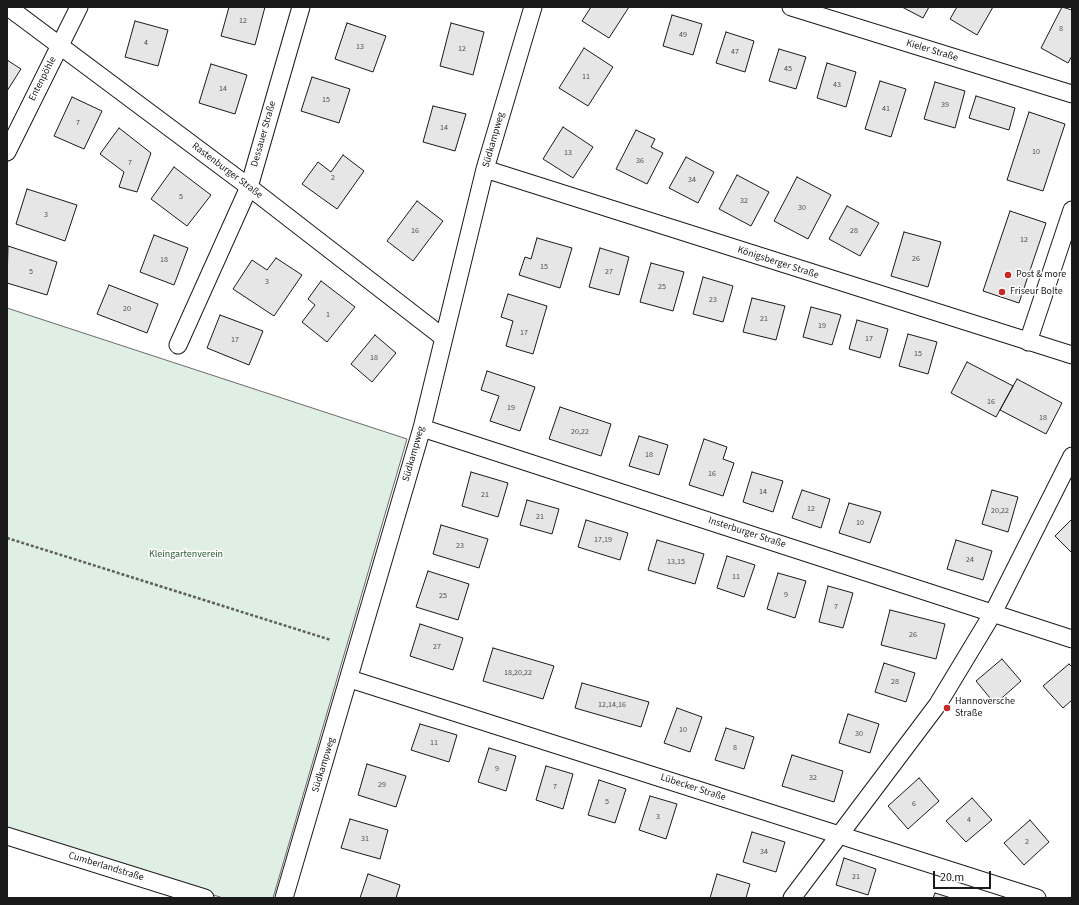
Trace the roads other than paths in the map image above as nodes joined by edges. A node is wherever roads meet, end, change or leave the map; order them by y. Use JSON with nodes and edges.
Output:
{"nodes":[{"id":1,"x":8,"y":7,"type":"edge"},
{"id":2,"x":79,"y":7,"type":"edge"},
{"id":3,"x":301,"y":7,"type":"edge"},
{"id":4,"x":533,"y":7,"type":"edge"},
{"id":5,"x":791,"y":7,"type":"edge"},
{"id":6,"x":60,"y":46,"type":"junction"},
{"id":7,"x":1072,"y":94,"type":"edge"},
{"id":8,"x":7,"y":152,"type":"edge"},
{"id":9,"x":485,"y":170,"type":"junction"},
{"id":10,"x":249,"y":187,"type":"junction"},
{"id":11,"x":1072,"y":210,"type":"edge"},
{"id":12,"x":444,"y":338,"type":"junction"},
{"id":13,"x":1028,"y":342,"type":"junction"},
{"id":14,"x":178,"y":345,"type":"dead end"},
{"id":15,"x":1072,"y":355,"type":"edge"},
{"id":16,"x":422,"y":428,"type":"junction"},
{"id":17,"x":1072,"y":456,"type":"edge"},
{"id":18,"x":993,"y":613,"type":"junction"},
{"id":19,"x":1072,"y":639,"type":"edge"},
{"id":20,"x":350,"y":679,"type":"junction"},
{"id":21,"x":839,"y":834,"type":"junction"},
{"id":22,"x":7,"y":836,"type":"edge"},
{"id":23,"x":205,"y":898,"type":"edge"},
{"id":24,"x":284,"y":898,"type":"edge"},
{"id":25,"x":792,"y":898,"type":"edge"},
{"id":26,"x":1037,"y":898,"type":"edge"}],
"edges":[{"from":1,"to":6,"type":"street","name":"Rastenburger Straße"},
{"from":2,"to":6,"type":"street","name":"Entenpöhle"},
{"from":3,"to":10,"type":"street","name":"Dessauer Straße"},
{"from":4,"to":9,"type":"street","name":"Südkampweg"},
{"from":5,"to":7,"type":"street","name":"Kieler Straße"},
{"from":6,"to":8,"type":"street","name":"Entenpöhle"},
{"from":6,"to":10,"type":"street","name":"Rastenburger Straße"},
{"from":9,"to":12,"type":"street","name":"Südkampweg"},
{"from":9,"to":13,"type":"street","name":"Königsberger Straße"},
{"from":10,"to":12,"type":"street","name":"Rastenburger Straße"},
{"from":10,"to":14,"type":"street","name":"Dessauer Straße"},
{"from":11,"to":13,"type":"street"},
{"from":12,"to":16,"type":"street","name":"Südkampweg"},
{"from":13,"to":15,"type":"street","name":"Königsberger Straße"},
{"from":16,"to":18,"type":"street","name":"Insterburger Straße"},
{"from":16,"to":20,"type":"street","name":"Südkampweg"},
{"from":17,"to":18,"type":"street"},
{"from":18,"to":19,"type":"street","name":"Insterburger Straße"},
{"from":18,"to":21,"type":"street"},
{"from":20,"to":21,"type":"street","name":"Lübecker Straße"},
{"from":20,"to":24,"type":"street","name":"Südkampweg"},
{"from":21,"to":25,"type":"street"},
{"from":21,"to":26,"type":"street","name":"Lübecker Straße"},
{"from":22,"to":23,"type":"street","name":"Cumberlandstraße"}]}
